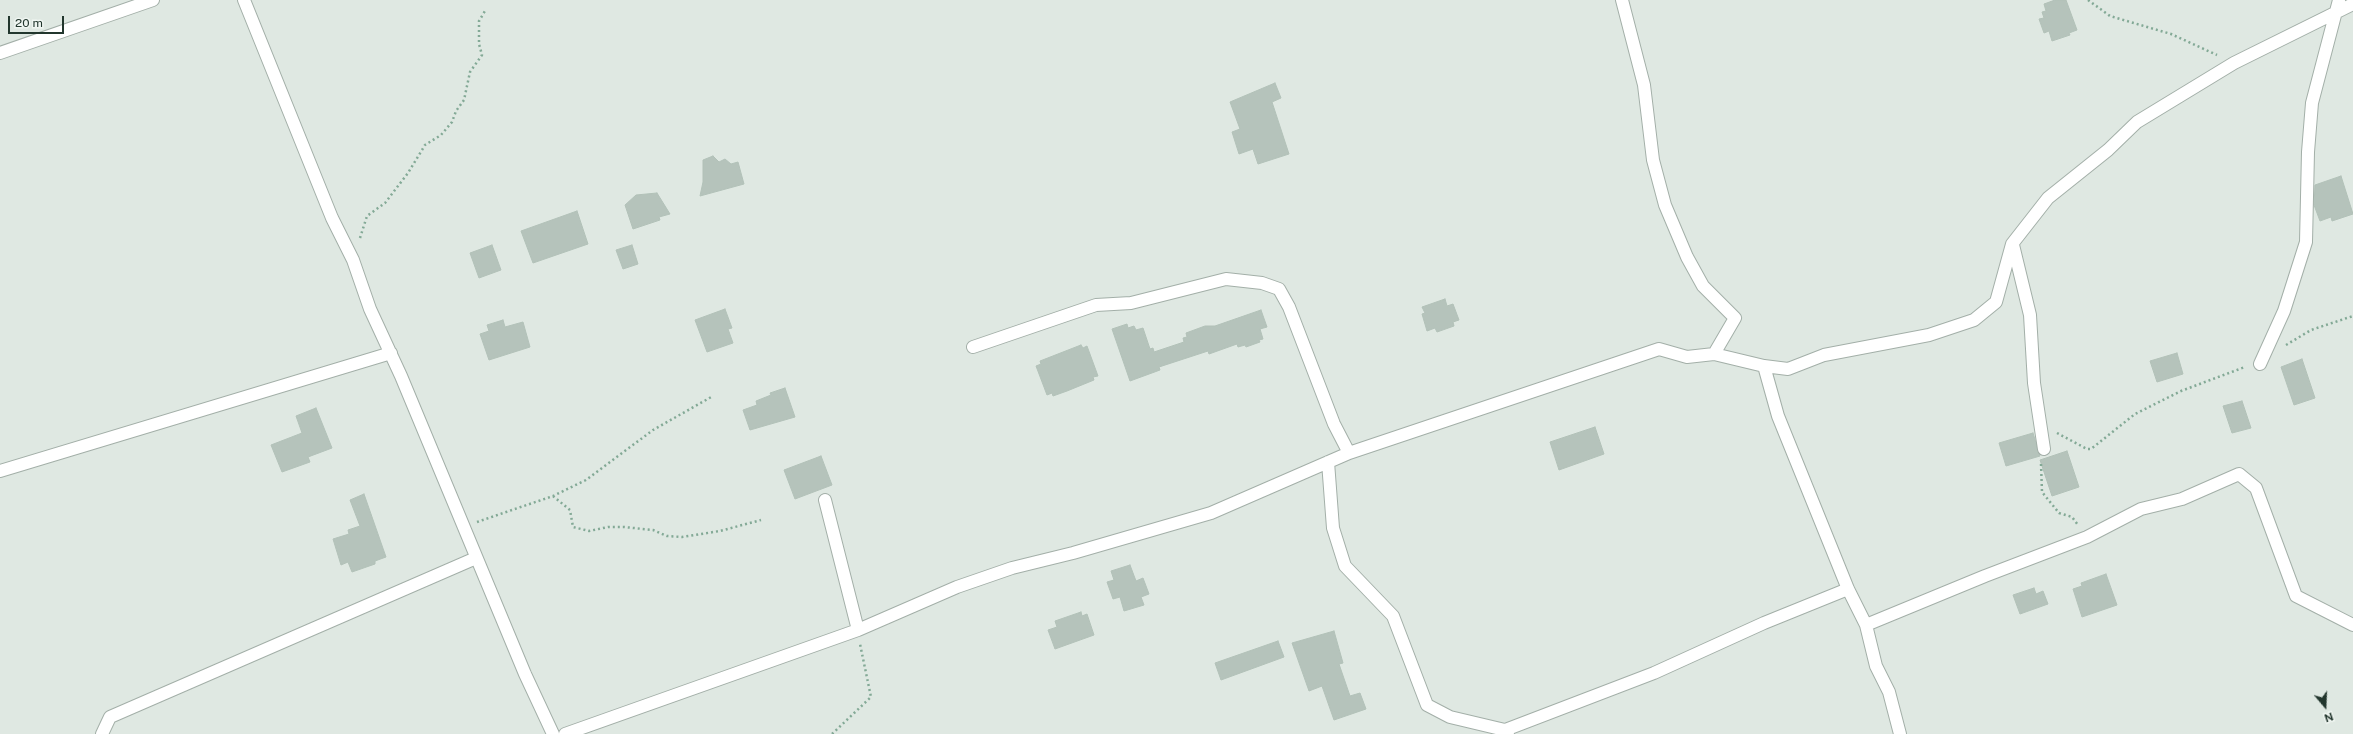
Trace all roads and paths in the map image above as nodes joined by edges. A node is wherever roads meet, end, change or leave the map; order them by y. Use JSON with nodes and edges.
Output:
{"nodes":[{"id":1,"x":153,"y":0,"type":"edge"},
{"id":2,"x":244,"y":0,"type":"edge"},
{"id":3,"x":1622,"y":0,"type":"edge"},
{"id":4,"x":2088,"y":0,"type":"edge"},
{"id":5,"x":2353,"y":4,"type":"edge"},
{"id":6,"x":2338,"y":6,"type":"edge"},
{"id":7,"x":485,"y":11,"type":"dead end"},
{"id":8,"x":0,"y":53,"type":"edge"},
{"id":9,"x":2234,"y":63,"type":"junction"},
{"id":10,"x":2012,"y":244,"type":"junction"},
{"id":11,"x":353,"y":260,"type":"junction"},
{"id":12,"x":2353,"y":316,"type":"edge"},
{"id":13,"x":973,"y":347,"type":"dead end"},
{"id":14,"x":391,"y":354,"type":"junction"},
{"id":15,"x":1714,"y":354,"type":"junction"},
{"id":16,"x":2260,"y":364,"type":"junction"},
{"id":17,"x":1764,"y":366,"type":"junction"},
{"id":18,"x":713,"y":396,"type":"dead end"},
{"id":19,"x":2044,"y":449,"type":"junction"},
{"id":20,"x":1349,"y":452,"type":"junction"},
{"id":21,"x":1328,"y":462,"type":"junction"},
{"id":22,"x":0,"y":471,"type":"edge"},
{"id":23,"x":553,"y":496,"type":"junction"},
{"id":24,"x":825,"y":500,"type":"dead end"},
{"id":25,"x":761,"y":520,"type":"dead end"},
{"id":26,"x":463,"y":526,"type":"junction"},
{"id":27,"x":2087,"y":537,"type":"junction"},
{"id":28,"x":476,"y":558,"type":"junction"},
{"id":29,"x":1848,"y":589,"type":"junction"},
{"id":30,"x":1866,"y":625,"type":"junction"},
{"id":31,"x":2353,"y":625,"type":"edge"},
{"id":32,"x":858,"y":630,"type":"junction"},
{"id":33,"x":1506,"y":732,"type":"edge"},
{"id":34,"x":102,"y":734,"type":"edge"},
{"id":35,"x":552,"y":734,"type":"edge"},
{"id":36,"x":565,"y":734,"type":"edge"},
{"id":37,"x":832,"y":734,"type":"edge"},
{"id":38,"x":1900,"y":734,"type":"edge"}],
"edges":[{"from":1,"to":8,"type":"street"},
{"from":2,"to":11,"type":"street"},
{"from":3,"to":15,"type":"street"},
{"from":4,"to":9,"type":"path"},
{"from":5,"to":6,"type":"street"},
{"from":6,"to":9,"type":"street"},
{"from":6,"to":16,"type":"street"},
{"from":7,"to":11,"type":"path"},
{"from":9,"to":10,"type":"street"},
{"from":10,"to":17,"type":"street"},
{"from":10,"to":19,"type":"street"},
{"from":11,"to":14,"type":"street"},
{"from":12,"to":16,"type":"path"},
{"from":13,"to":20,"type":"street"},
{"from":14,"to":22,"type":"street"},
{"from":14,"to":26,"type":"street"},
{"from":15,"to":17,"type":"street"},
{"from":15,"to":20,"type":"street"},
{"from":16,"to":19,"type":"path"},
{"from":17,"to":29,"type":"street"},
{"from":18,"to":23,"type":"path"},
{"from":19,"to":27,"type":"path"},
{"from":20,"to":21,"type":"street"},
{"from":21,"to":32,"type":"street"},
{"from":21,"to":33,"type":"street"},
{"from":23,"to":25,"type":"path"},
{"from":23,"to":26,"type":"path"},
{"from":24,"to":32,"type":"street"},
{"from":26,"to":28,"type":"street"},
{"from":27,"to":30,"type":"street"},
{"from":27,"to":31,"type":"street"},
{"from":28,"to":34,"type":"street"},
{"from":28,"to":35,"type":"street"},
{"from":29,"to":30,"type":"street"},
{"from":29,"to":33,"type":"street"},
{"from":30,"to":38,"type":"street"},
{"from":32,"to":36,"type":"street"},
{"from":32,"to":37,"type":"path"}]}
